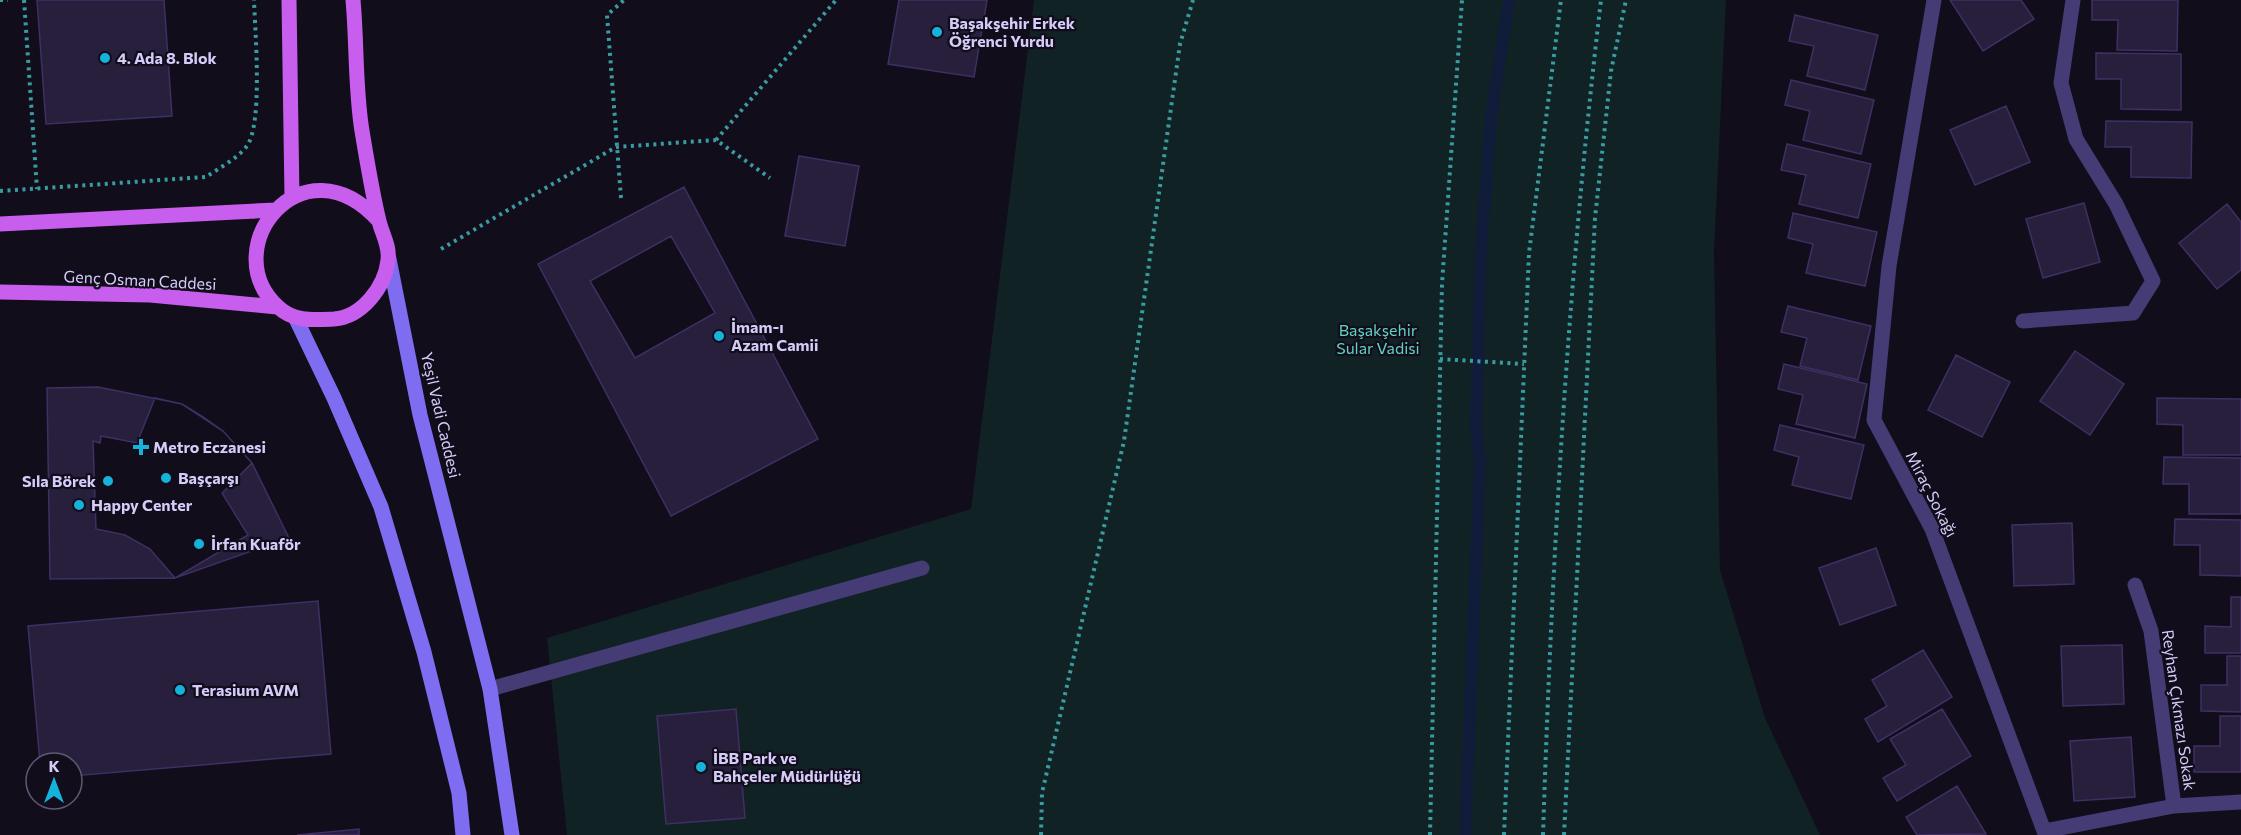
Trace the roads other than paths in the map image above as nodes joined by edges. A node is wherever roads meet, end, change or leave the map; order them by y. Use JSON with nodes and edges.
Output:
{"nodes":[{"id":1,"x":289,"y":0,"type":"edge"},
{"id":2,"x":353,"y":0,"type":"edge"},
{"id":3,"x":1934,"y":0,"type":"edge"},
{"id":4,"x":2073,"y":0,"type":"edge"},
{"id":5,"x":292,"y":198,"type":"junction"},
{"id":6,"x":275,"y":210,"type":"junction"},
{"id":7,"x":379,"y":221,"type":"junction"},
{"id":8,"x":0,"y":224,"type":"edge"},
{"id":9,"x":389,"y":259,"type":"junction"},
{"id":10,"x":0,"y":292,"type":"edge"},
{"id":11,"x":277,"y":307,"type":"junction"},
{"id":12,"x":296,"y":319,"type":"junction"},
{"id":13,"x":2023,"y":321,"type":"dead end"},
{"id":14,"x":922,"y":568,"type":"dead end"},
{"id":15,"x":2135,"y":585,"type":"dead end"},
{"id":16,"x":490,"y":689,"type":"junction"},
{"id":17,"x":2241,"y":802,"type":"edge"},
{"id":18,"x":2174,"y":806,"type":"junction"},
{"id":19,"x":463,"y":835,"type":"edge"},
{"id":20,"x":512,"y":835,"type":"edge"}],
"edges":[{"from":1,"to":5,"type":"main road"},
{"from":2,"to":7,"type":"main road","name":"Yeşil Vadi Caddesi"},
{"from":3,"to":18,"type":"lane","name":"Miraç Sokağı"},
{"from":4,"to":13,"type":"lane"},
{"from":5,"to":6,"type":"main road"},
{"from":5,"to":7,"type":"main road"},
{"from":6,"to":8,"type":"main road"},
{"from":6,"to":11,"type":"main road"},
{"from":7,"to":9,"type":"main road","name":"Yeşil Vadi Caddesi"},
{"from":9,"to":12,"type":"main road"},
{"from":9,"to":16,"type":"main road","name":"Yeşil Vadi Caddesi"},
{"from":10,"to":11,"type":"main road","name":"Genç Osman Caddesi"},
{"from":11,"to":12,"type":"main road"},
{"from":12,"to":19,"type":"main road"},
{"from":14,"to":16,"type":"lane"},
{"from":15,"to":18,"type":"lane","name":"Reyhan Çıkmazı Sokak"},
{"from":16,"to":20,"type":"main road","name":"Yeşil Vadi Caddesi"},
{"from":17,"to":18,"type":"lane","name":"Miraç Sokağı"}]}
